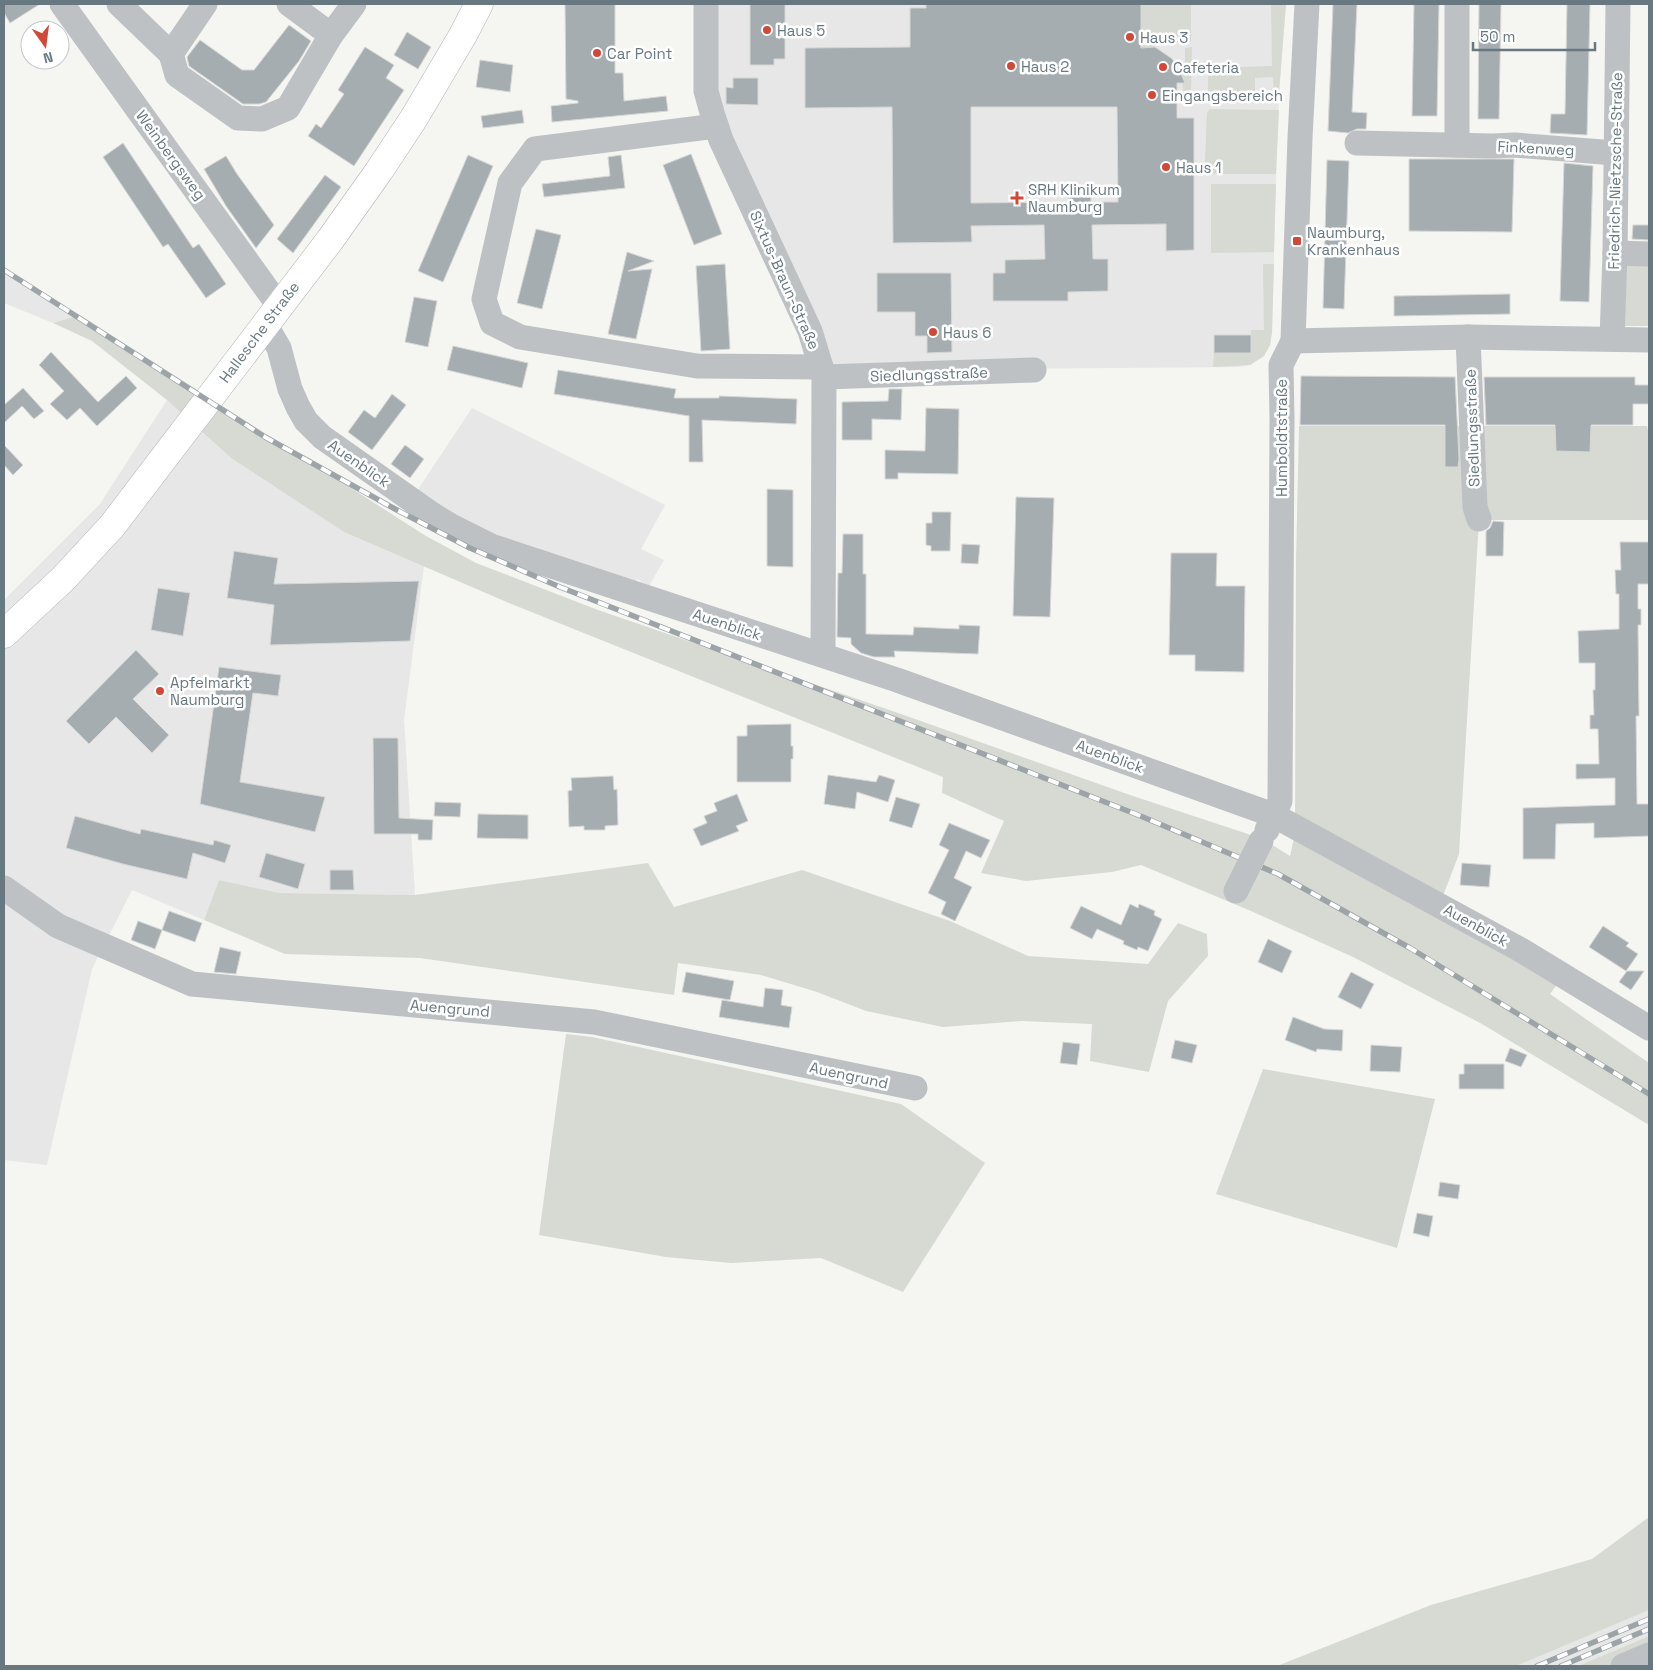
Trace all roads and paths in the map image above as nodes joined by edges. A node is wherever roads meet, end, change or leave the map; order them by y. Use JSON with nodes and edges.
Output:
{"nodes":[{"id":1,"x":62,"y":4,"type":"edge"},
{"id":2,"x":119,"y":4,"type":"edge"},
{"id":3,"x":205,"y":4,"type":"edge"},
{"id":4,"x":289,"y":4,"type":"edge"},
{"id":5,"x":354,"y":4,"type":"edge"},
{"id":6,"x":479,"y":4,"type":"edge"},
{"id":7,"x":706,"y":4,"type":"edge"},
{"id":8,"x":1308,"y":4,"type":"edge"},
{"id":9,"x":1457,"y":4,"type":"edge"},
{"id":10,"x":1618,"y":4,"type":"edge"},
{"id":11,"x":331,"y":35,"type":"junction"},
{"id":12,"x":171,"y":54,"type":"junction"},
{"id":13,"x":716,"y":126,"type":"junction"},
{"id":14,"x":1357,"y":142,"type":"dead end"},
{"id":15,"x":1457,"y":144,"type":"junction"},
{"id":16,"x":1616,"y":153,"type":"junction"},
{"id":17,"x":1615,"y":254,"type":"junction"},
{"id":18,"x":1649,"y":254,"type":"edge"},
{"id":19,"x":271,"y":316,"type":"junction"},
{"id":20,"x":1468,"y":337,"type":"junction"},
{"id":21,"x":1612,"y":339,"type":"junction"},
{"id":22,"x":1649,"y":340,"type":"edge"},
{"id":23,"x":1293,"y":341,"type":"junction"},
{"id":24,"x":1034,"y":370,"type":"dead end"},
{"id":25,"x":823,"y":372,"type":"junction"},
{"id":26,"x":1479,"y":519,"type":"dead end"},
{"id":27,"x":4,"y":634,"type":"edge"},
{"id":28,"x":822,"y":654,"type":"junction"},
{"id":29,"x":1273,"y":815,"type":"junction"},
{"id":30,"x":4,"y":888,"type":"edge"},
{"id":31,"x":1236,"y":891,"type":"dead end"},
{"id":32,"x":1649,"y":1028,"type":"edge"},
{"id":33,"x":915,"y":1088,"type":"dead end"},
{"id":34,"x":1649,"y":1655,"type":"edge"},
{"id":35,"x":1623,"y":1666,"type":"edge"}],
"edges":[{"from":1,"to":19,"type":"street","name":"Weinbergsweg"},
{"from":2,"to":12,"type":"street"},
{"from":3,"to":12,"type":"street"},
{"from":4,"to":11,"type":"street"},
{"from":5,"to":11,"type":"street"},
{"from":6,"to":19,"type":"main road","name":"Hallesche Straße"},
{"from":7,"to":13,"type":"street","name":"Sixtus-Braun-Straße"},
{"from":8,"to":23,"type":"street","name":"Humboldtstraße"},
{"from":9,"to":15,"type":"street"},
{"from":10,"to":16,"type":"street","name":"Friedrich-Nietzsche-Straße"},
{"from":11,"to":12,"type":"street"},
{"from":13,"to":25,"type":"street","name":"Sixtus-Braun-Straße"},
{"from":13,"to":25,"type":"street","name":"Siedlungsstraße"},
{"from":14,"to":15,"type":"street","name":"Finkenweg"},
{"from":15,"to":16,"type":"street","name":"Finkenweg"},
{"from":16,"to":17,"type":"street","name":"Friedrich-Nietzsche-Straße"},
{"from":17,"to":18,"type":"street"},
{"from":17,"to":21,"type":"street","name":"Friedrich-Nietzsche-Straße"},
{"from":19,"to":27,"type":"main road","name":"Hallesche Straße"},
{"from":19,"to":28,"type":"street","name":"Auenblick"},
{"from":20,"to":21,"type":"street"},
{"from":20,"to":23,"type":"street"},
{"from":20,"to":26,"type":"street","name":"Siedlungsstraße"},
{"from":21,"to":22,"type":"street"},
{"from":23,"to":29,"type":"street","name":"Humboldtstraße"},
{"from":24,"to":25,"type":"street","name":"Siedlungsstraße"},
{"from":25,"to":28,"type":"street","name":"Sixtus-Braun-Straße"},
{"from":28,"to":29,"type":"street","name":"Auenblick"},
{"from":29,"to":31,"type":"street","bridge":true},
{"from":29,"to":32,"type":"street","name":"Auenblick"},
{"from":30,"to":33,"type":"street","name":"Auengrund"},
{"from":34,"to":35,"type":"street"}]}
